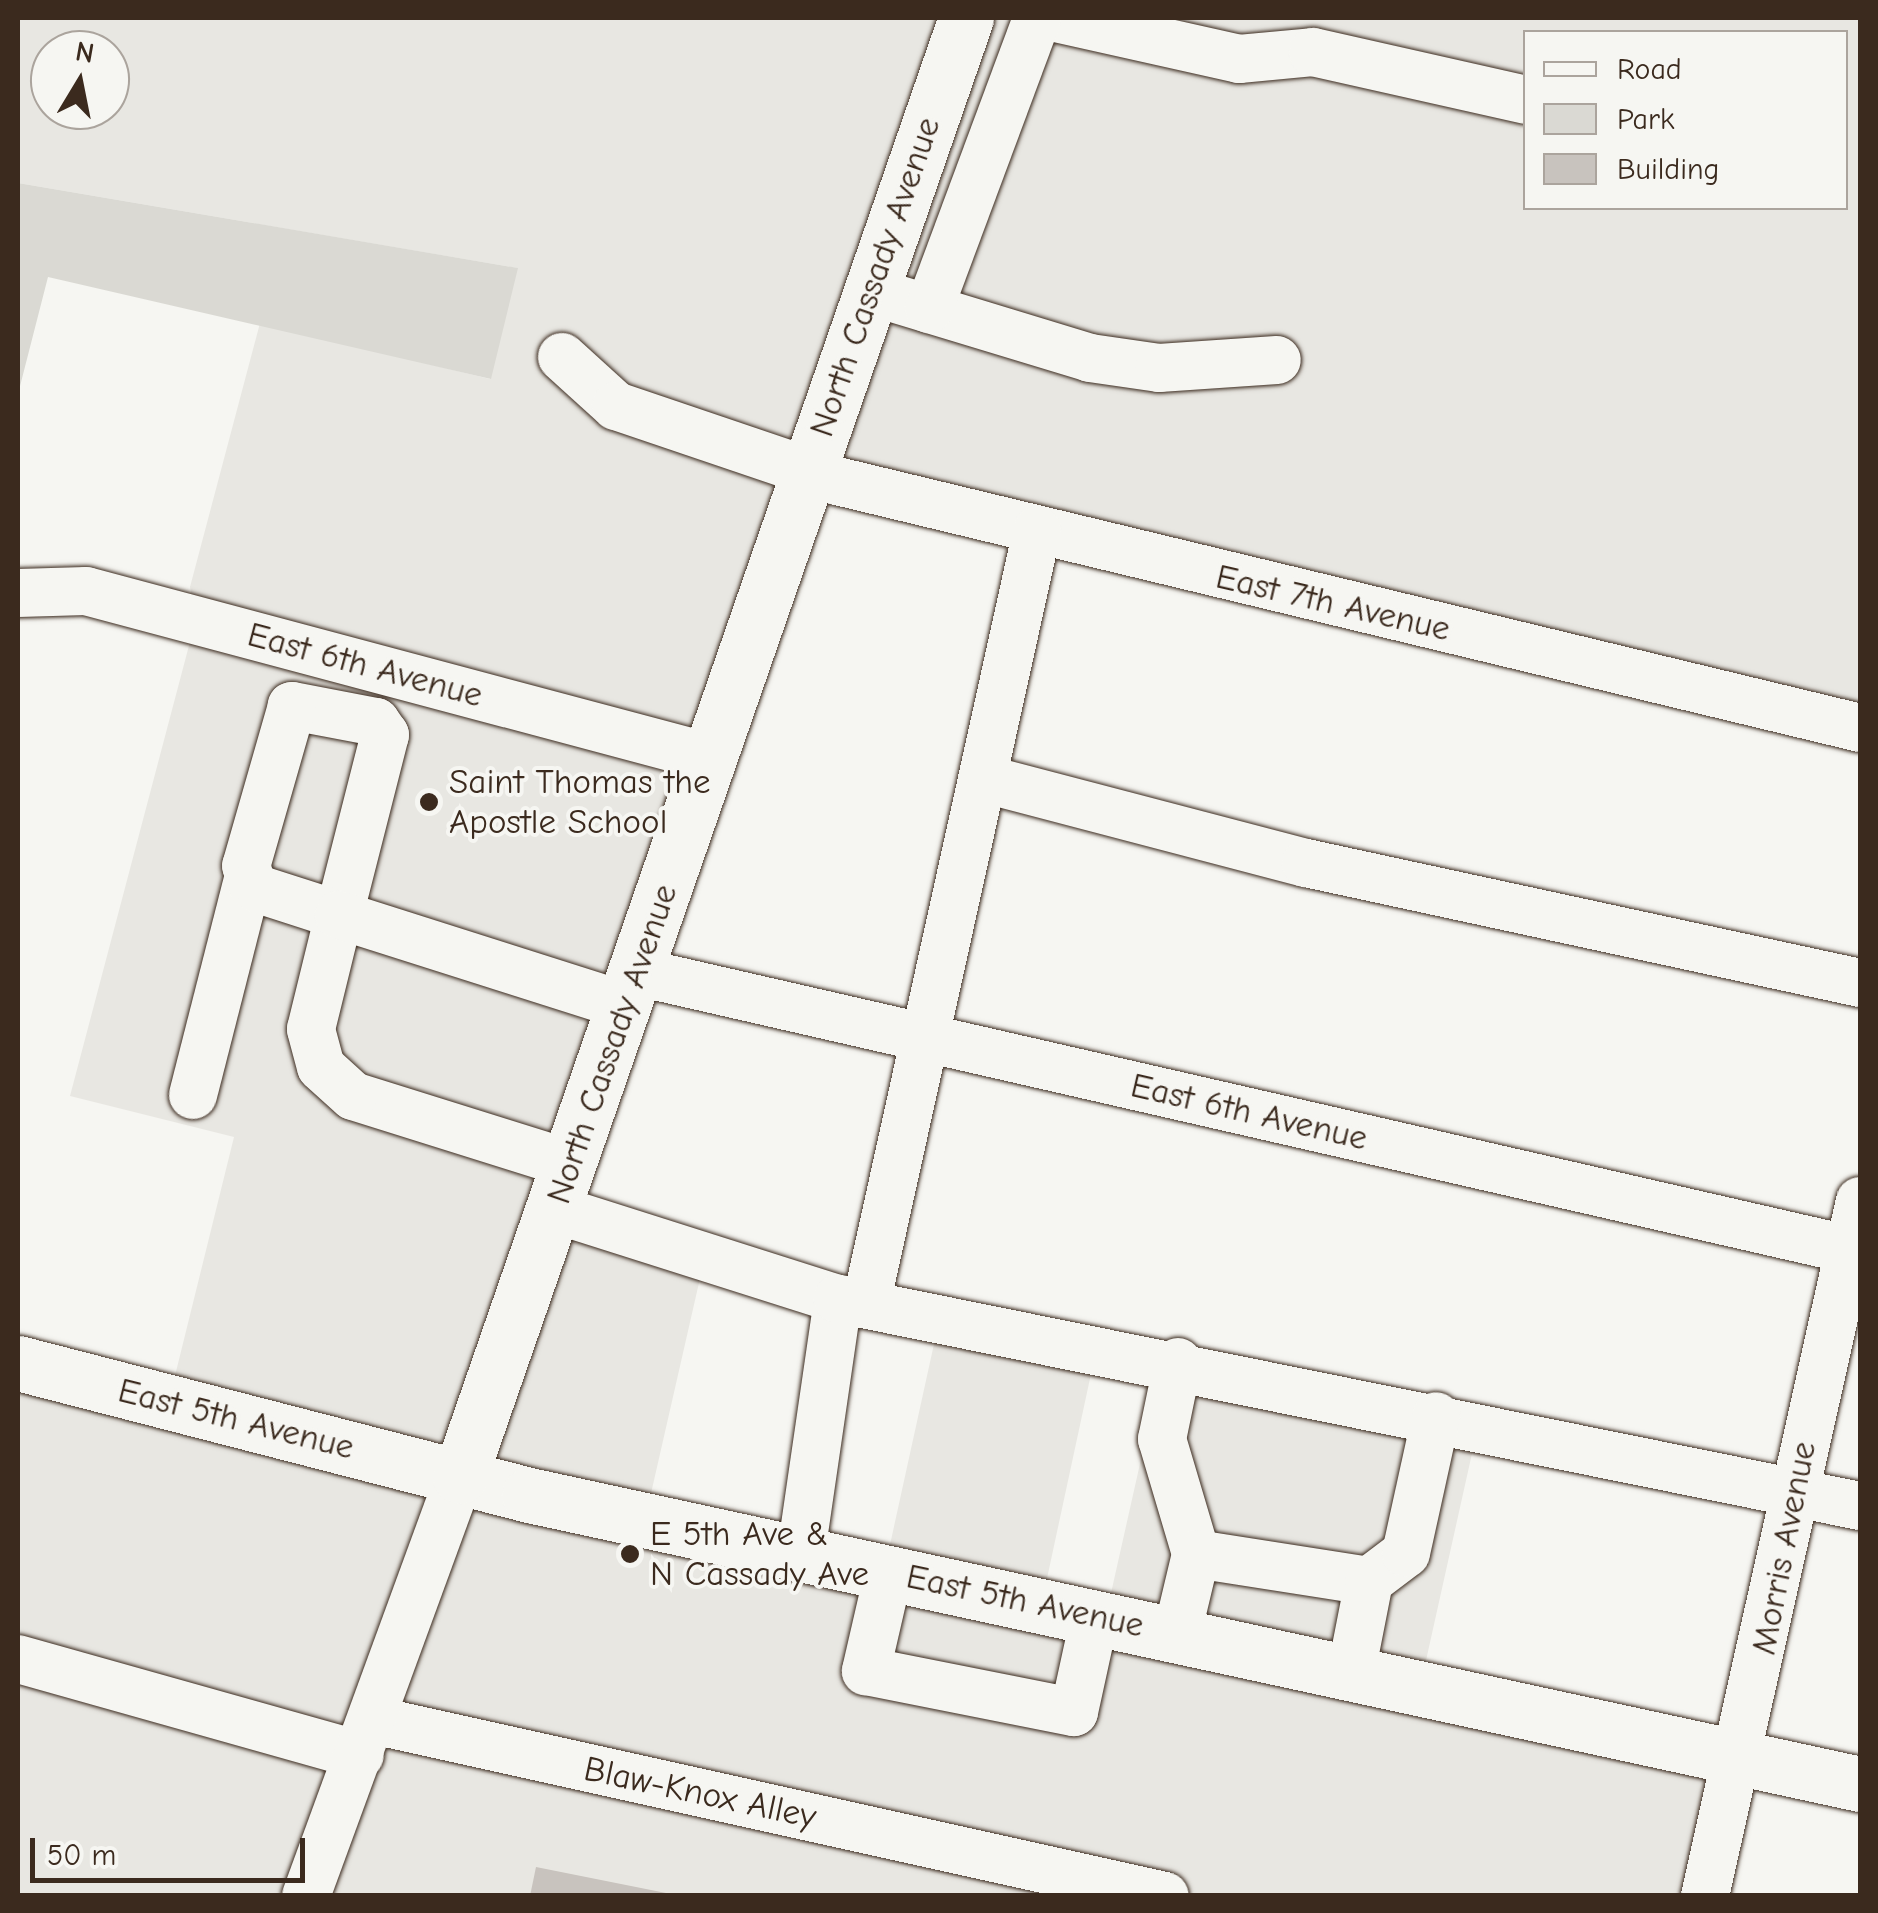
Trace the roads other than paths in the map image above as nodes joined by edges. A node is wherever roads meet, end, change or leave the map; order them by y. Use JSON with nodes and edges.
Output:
{"nodes":[{"id":1,"x":966,"y":18,"type":"edge"},
{"id":2,"x":1037,"y":18,"type":"edge"},
{"id":3,"x":1056,"y":18,"type":"edge"},
{"id":4,"x":1523,"y":99,"type":"edge"},
{"id":5,"x":870,"y":291,"type":"junction"},
{"id":6,"x":929,"y":309,"type":"junction"},
{"id":7,"x":562,"y":357,"type":"dead end"},
{"id":8,"x":1278,"y":360,"type":"dead end"},
{"id":9,"x":807,"y":472,"type":"junction"},
{"id":10,"x":1037,"y":531,"type":"junction"},
{"id":11,"x":18,"y":593,"type":"edge"},
{"id":12,"x":351,"y":662,"type":"junction"},
{"id":13,"x":335,"y":712,"type":"junction"},
{"id":14,"x":1860,"y":728,"type":"edge"},
{"id":15,"x":712,"y":758,"type":"junction"},
{"id":16,"x":984,"y":779,"type":"junction"},
{"id":17,"x":248,"y":878,"type":"junction"},
{"id":18,"x":340,"y":915,"type":"junction"},
{"id":19,"x":1860,"y":983,"type":"edge"},
{"id":20,"x":632,"y":989,"type":"junction"},
{"id":21,"x":931,"y":1039,"type":"junction"},
{"id":22,"x":193,"y":1094,"type":"dead end"},
{"id":23,"x":562,"y":1186,"type":"junction"},
{"id":24,"x":1860,"y":1200,"type":"edge"},
{"id":25,"x":1854,"y":1251,"type":"edge"},
{"id":26,"x":852,"y":1301,"type":"junction"},
{"id":27,"x":1178,"y":1362,"type":"junction"},
{"id":28,"x":18,"y":1363,"type":"edge"},
{"id":29,"x":1436,"y":1416,"type":"junction"},
{"id":30,"x":460,"y":1476,"type":"junction"},
{"id":31,"x":1794,"y":1490,"type":"junction"},
{"id":32,"x":1860,"y":1506,"type":"edge"},
{"id":33,"x":801,"y":1553,"type":"junction"},
{"id":34,"x":1196,"y":1554,"type":"junction"},
{"id":35,"x":889,"y":1571,"type":"junction"},
{"id":36,"x":1369,"y":1581,"type":"junction"},
{"id":37,"x":1094,"y":1616,"type":"junction"},
{"id":38,"x":1177,"y":1634,"type":"junction"},
{"id":39,"x":18,"y":1659,"type":"edge"},
{"id":40,"x":1351,"y":1673,"type":"junction"},
{"id":41,"x":367,"y":1738,"type":"junction"},
{"id":42,"x":1740,"y":1759,"type":"junction"},
{"id":43,"x":1860,"y":1784,"type":"edge"},
{"id":44,"x":1091,"y":1888,"type":"edge"},
{"id":45,"x":306,"y":1896,"type":"edge"},
{"id":46,"x":1165,"y":1896,"type":"edge"},
{"id":47,"x":1706,"y":1896,"type":"edge"}],
"edges":[{"from":1,"to":5,"type":"main road","name":"North Cassady Avenue"},
{"from":2,"to":6,"type":"street"},
{"from":3,"to":4,"type":"street"},
{"from":5,"to":6,"type":"street"},
{"from":5,"to":9,"type":"main road","name":"North Cassady Avenue"},
{"from":6,"to":8,"type":"street"},
{"from":7,"to":9,"type":"street","name":"East 7th Avenue"},
{"from":9,"to":10,"type":"street","name":"East 7th Avenue"},
{"from":9,"to":15,"type":"main road","name":"North Cassady Avenue"},
{"from":10,"to":14,"type":"street","name":"East 7th Avenue"},
{"from":10,"to":16,"type":"street"},
{"from":11,"to":12,"type":"street","name":"East 6th Avenue"},
{"from":12,"to":13,"type":"street"},
{"from":12,"to":15,"type":"street","name":"East 6th Avenue"},
{"from":13,"to":17,"type":"street"},
{"from":13,"to":18,"type":"street"},
{"from":15,"to":20,"type":"main road","name":"North Cassady Avenue"},
{"from":16,"to":19,"type":"street"},
{"from":16,"to":21,"type":"street"},
{"from":17,"to":18,"type":"street","name":"East 6th Avenue"},
{"from":17,"to":22,"type":"street"},
{"from":18,"to":20,"type":"street","name":"East 6th Avenue"},
{"from":18,"to":23,"type":"street"},
{"from":20,"to":21,"type":"street","name":"East 6th Avenue"},
{"from":20,"to":23,"type":"main road","name":"North Cassady Avenue"},
{"from":21,"to":25,"type":"street","name":"East 6th Avenue"},
{"from":21,"to":26,"type":"street"},
{"from":23,"to":26,"type":"street"},
{"from":23,"to":30,"type":"main road","name":"North Cassady Avenue"},
{"from":24,"to":25,"type":"street","name":"Morris Avenue"},
{"from":25,"to":31,"type":"street","name":"Morris Avenue"},
{"from":26,"to":27,"type":"street"},
{"from":26,"to":33,"type":"street"},
{"from":27,"to":29,"type":"street"},
{"from":27,"to":34,"type":"street"},
{"from":28,"to":30,"type":"main road","name":"East 5th Avenue"},
{"from":29,"to":31,"type":"street"},
{"from":29,"to":36,"type":"street"},
{"from":30,"to":33,"type":"main road","name":"East 5th Avenue"},
{"from":30,"to":41,"type":"street","name":"North Cassady Avenue"},
{"from":31,"to":32,"type":"street"},
{"from":31,"to":42,"type":"street","name":"Morris Avenue"},
{"from":33,"to":35,"type":"main road","name":"East 5th Avenue"},
{"from":34,"to":36,"type":"street"},
{"from":34,"to":38,"type":"street"},
{"from":35,"to":37,"type":"main road","name":"East 5th Avenue"},
{"from":35,"to":37,"type":"street"},
{"from":36,"to":40,"type":"street"},
{"from":37,"to":38,"type":"main road","name":"East 5th Avenue"},
{"from":38,"to":40,"type":"main road","name":"East 5th Avenue"},
{"from":39,"to":41,"type":"street","name":"Blaw-Knox Alley"},
{"from":40,"to":42,"type":"main road","name":"East 5th Avenue"},
{"from":41,"to":44,"type":"street","name":"Blaw-Knox Alley"},
{"from":41,"to":45,"type":"street","name":"North Cassady Avenue"},
{"from":42,"to":43,"type":"main road","name":"East 5th Avenue"},
{"from":42,"to":47,"type":"street","name":"Morris Avenue"},
{"from":44,"to":46,"type":"street","name":"Blaw-Knox Alley"}]}
